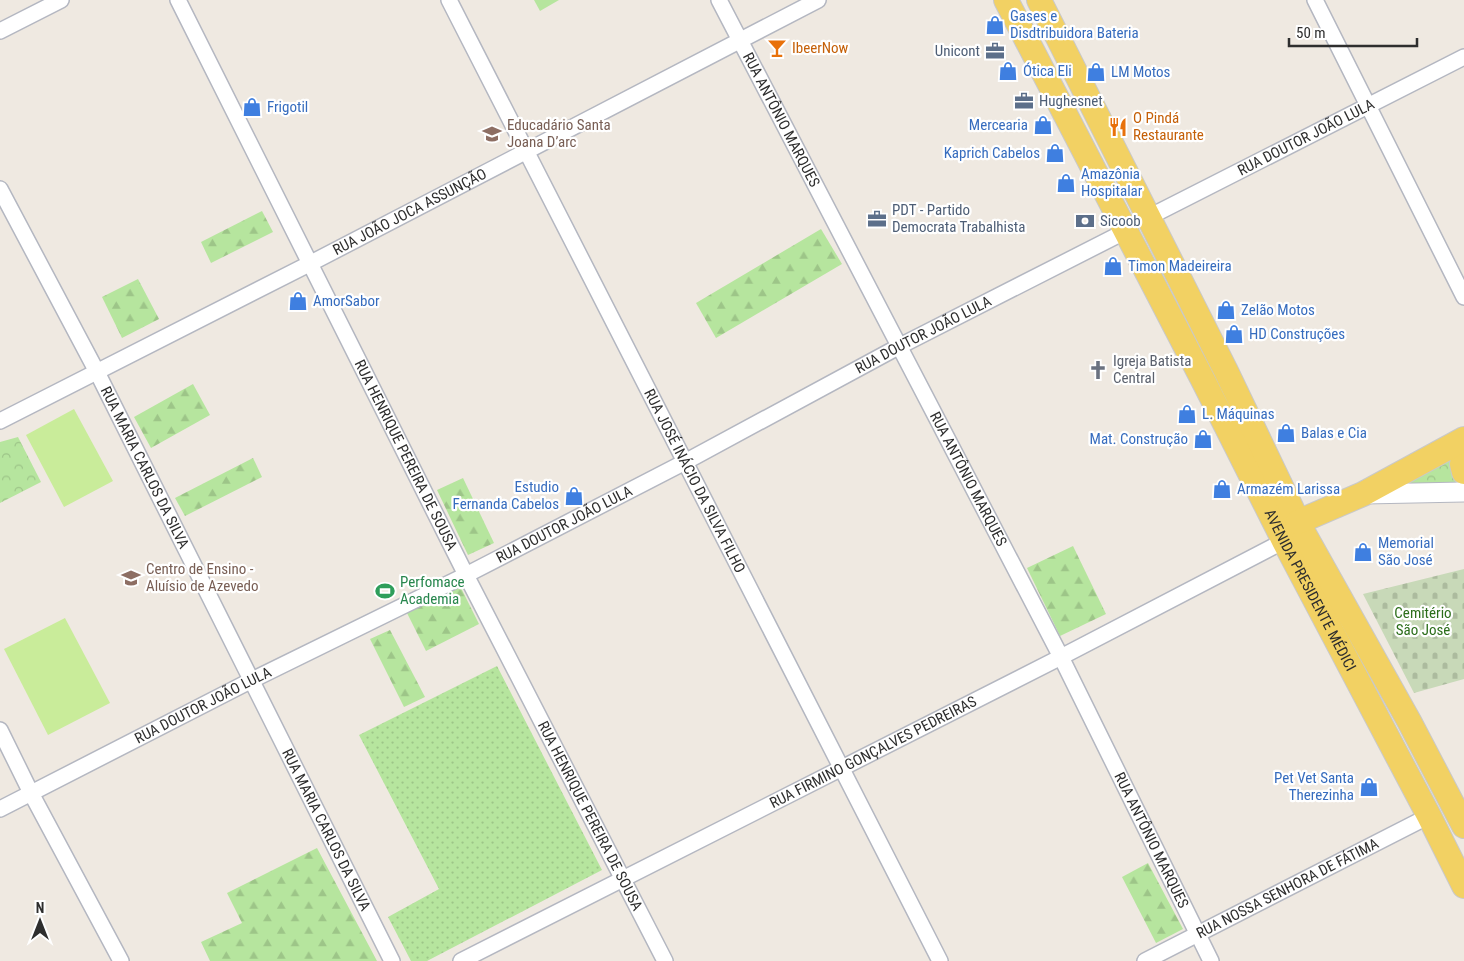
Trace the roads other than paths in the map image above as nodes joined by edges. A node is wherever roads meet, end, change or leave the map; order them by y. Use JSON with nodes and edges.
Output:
{"nodes":[{"id":1,"x":61,"y":0,"type":"edge"},
{"id":2,"x":178,"y":0,"type":"edge"},
{"id":3,"x":449,"y":0,"type":"edge"},
{"id":4,"x":719,"y":0,"type":"edge"},
{"id":5,"x":818,"y":0,"type":"edge"},
{"id":6,"x":1006,"y":0,"type":"edge"},
{"id":7,"x":1039,"y":0,"type":"edge"},
{"id":8,"x":1315,"y":0,"type":"edge"},
{"id":9,"x":0,"y":31,"type":"edge"},
{"id":10,"x":740,"y":40,"type":"junction"},
{"id":11,"x":1464,"y":57,"type":"edge"},
{"id":12,"x":1369,"y":105,"type":"junction"},
{"id":13,"x":527,"y":151,"type":"junction"},
{"id":14,"x":0,"y":189,"type":"edge"},
{"id":15,"x":1149,"y":217,"type":"junction"},
{"id":16,"x":1126,"y":231,"type":"junction"},
{"id":17,"x":311,"y":263,"type":"junction"},
{"id":18,"x":1464,"y":297,"type":"edge"},
{"id":19,"x":898,"y":347,"type":"junction"},
{"id":20,"x":1226,"y":371,"type":"junction"},
{"id":21,"x":97,"y":372,"type":"junction"},
{"id":22,"x":1204,"y":382,"type":"junction"},
{"id":23,"x":0,"y":421,"type":"edge"},
{"id":24,"x":1464,"y":439,"type":"edge"},
{"id":25,"x":1464,"y":454,"type":"edge"},
{"id":26,"x":685,"y":462,"type":"junction"},
{"id":27,"x":1464,"y":472,"type":"edge"},
{"id":28,"x":1464,"y":492,"type":"edge"},
{"id":29,"x":1363,"y":494,"type":"junction"},
{"id":30,"x":1298,"y":522,"type":"junction"},
{"id":31,"x":1284,"y":541,"type":"junction"},
{"id":32,"x":466,"y":575,"type":"junction"},
{"id":33,"x":1061,"y":657,"type":"junction"},
{"id":34,"x":250,"y":680,"type":"junction"},
{"id":35,"x":1409,"y":721,"type":"junction"},
{"id":36,"x":0,"y":730,"type":"edge"},
{"id":37,"x":1385,"y":734,"type":"junction"},
{"id":38,"x":842,"y":768,"type":"junction"},
{"id":39,"x":31,"y":793,"type":"junction"},
{"id":40,"x":1459,"y":802,"type":"edge"},
{"id":41,"x":0,"y":809,"type":"edge"},
{"id":42,"x":1429,"y":816,"type":"junction"},
{"id":43,"x":1464,"y":826,"type":"edge"},
{"id":44,"x":623,"y":878,"type":"junction"},
{"id":45,"x":1464,"y":886,"type":"edge"},
{"id":46,"x":1198,"y":934,"type":"junction"},
{"id":47,"x":121,"y":961,"type":"edge"},
{"id":48,"x":392,"y":961,"type":"edge"},
{"id":49,"x":461,"y":961,"type":"edge"},
{"id":50,"x":665,"y":961,"type":"edge"},
{"id":51,"x":940,"y":961,"type":"edge"},
{"id":52,"x":1145,"y":961,"type":"edge"},
{"id":53,"x":1211,"y":961,"type":"edge"}],
"edges":[{"from":1,"to":9,"type":"street"},
{"from":2,"to":17,"type":"street","name":"RUA HENRIQUE PEREIRA DE SOUSA"},
{"from":3,"to":13,"type":"street","name":"RUA JOSÉ INÁCIO DA SILVA FILHO"},
{"from":4,"to":10,"type":"street","name":"RUA ANTÔNIO MARQUES"},
{"from":5,"to":10,"type":"street","name":"RUA JOÃO JOCA ASSUNÇÃO"},
{"from":6,"to":16,"type":"main road","name":"AVENIDA PRESIDENTE MÉDICI"},
{"from":7,"to":15,"type":"main road","name":"AVENIDA PRESIDENTE MÉDICI"},
{"from":8,"to":12,"type":"street"},
{"from":10,"to":13,"type":"street","name":"RUA JOÃO JOCA ASSUNÇÃO"},
{"from":10,"to":19,"type":"street","name":"RUA ANTÔNIO MARQUES"},
{"from":11,"to":12,"type":"street","name":"RUA DOUTOR JOÃO LULA"},
{"from":12,"to":15,"type":"street","name":"RUA DOUTOR JOÃO LULA"},
{"from":12,"to":18,"type":"street"},
{"from":13,"to":17,"type":"street","name":"RUA JOÃO JOCA ASSUNÇÃO"},
{"from":13,"to":26,"type":"street","name":"RUA JOSÉ INÁCIO DA SILVA FILHO"},
{"from":14,"to":21,"type":"street","name":"RUA MARIA CARLOS DA SILVA"},
{"from":15,"to":20,"type":"main road","name":"AVENIDA PRESIDENTE MÉDICI"},
{"from":16,"to":19,"type":"street","name":"RUA DOUTOR JOÃO LULA"},
{"from":16,"to":22,"type":"main road","name":"AVENIDA PRESIDENTE MÉDICI"},
{"from":17,"to":21,"type":"street","name":"RUA JOÃO JOCA ASSUNÇÃO"},
{"from":17,"to":32,"type":"street","name":"RUA HENRIQUE PEREIRA DE SOUSA"},
{"from":19,"to":26,"type":"street","name":"RUA DOUTOR JOÃO LULA"},
{"from":19,"to":33,"type":"street","name":"RUA ANTÔNIO MARQUES"},
{"from":20,"to":22,"type":"main road"},
{"from":20,"to":30,"type":"main road","name":"AVENIDA PRESIDENTE MÉDICI"},
{"from":21,"to":23,"type":"street","name":"RUA JOÃO JOCA ASSUNÇÃO"},
{"from":21,"to":34,"type":"street","name":"RUA MARIA CARLOS DA SILVA"},
{"from":22,"to":31,"type":"main road","name":"AVENIDA PRESIDENTE MÉDICI"},
{"from":24,"to":29,"type":"main road"},
{"from":25,"to":27,"type":"main road"},
{"from":26,"to":32,"type":"street","name":"RUA DOUTOR JOÃO LULA"},
{"from":26,"to":38,"type":"street","name":"RUA JOSÉ INÁCIO DA SILVA FILHO"},
{"from":28,"to":29,"type":"street"},
{"from":29,"to":30,"type":"main road"},
{"from":30,"to":35,"type":"main road","name":"AVENIDA PRESIDENTE MÉDICI"},
{"from":31,"to":33,"type":"street","name":"RUA FIRMINO GONÇALVES PEDREIRAS"},
{"from":31,"to":37,"type":"main road","name":"AVENIDA PRESIDENTE MÉDICI"},
{"from":32,"to":34,"type":"street","name":"RUA DOUTOR JOÃO LULA"},
{"from":32,"to":44,"type":"street","name":"RUA HENRIQUE PEREIRA DE SOUSA"},
{"from":33,"to":38,"type":"street","name":"RUA FIRMINO GONÇALVES PEDREIRAS"},
{"from":33,"to":46,"type":"street","name":"RUA ANTÔNIO MARQUES"},
{"from":34,"to":39,"type":"street","name":"RUA DOUTOR JOÃO LULA"},
{"from":34,"to":48,"type":"street","name":"RUA MARIA CARLOS DA SILVA"},
{"from":35,"to":37,"type":"main road"},
{"from":35,"to":40,"type":"main road","name":"AVENIDA PRESIDENTE MÉDICI"},
{"from":36,"to":39,"type":"street"},
{"from":37,"to":42,"type":"main road","name":"AVENIDA PRESIDENTE MÉDICI"},
{"from":38,"to":44,"type":"street","name":"RUA FIRMINO GONÇALVES PEDREIRAS"},
{"from":38,"to":51,"type":"street","name":"RUA JOSÉ INÁCIO DA SILVA FILHO"},
{"from":39,"to":41,"type":"street","name":"RUA DOUTOR JOÃO LULA"},
{"from":39,"to":47,"type":"street"},
{"from":40,"to":43,"type":"main road","name":"AVENIDA PRESIDENTE MÉDICI"},
{"from":42,"to":45,"type":"main road","name":"AVENIDA PRESIDENTE MÉDICI"},
{"from":42,"to":46,"type":"street","name":"RUA NOSSA SENHORA DE FÁTIMA"},
{"from":44,"to":49,"type":"street","name":"RUA FIRMINO GONÇALVES PEDREIRAS"},
{"from":44,"to":50,"type":"street","name":"RUA HENRIQUE PEREIRA DE SOUSA"},
{"from":46,"to":52,"type":"street","name":"RUA NOSSA SENHORA DE FÁTIMA"},
{"from":46,"to":53,"type":"street","name":"RUA ANTÔNIO MARQUES"}]}
